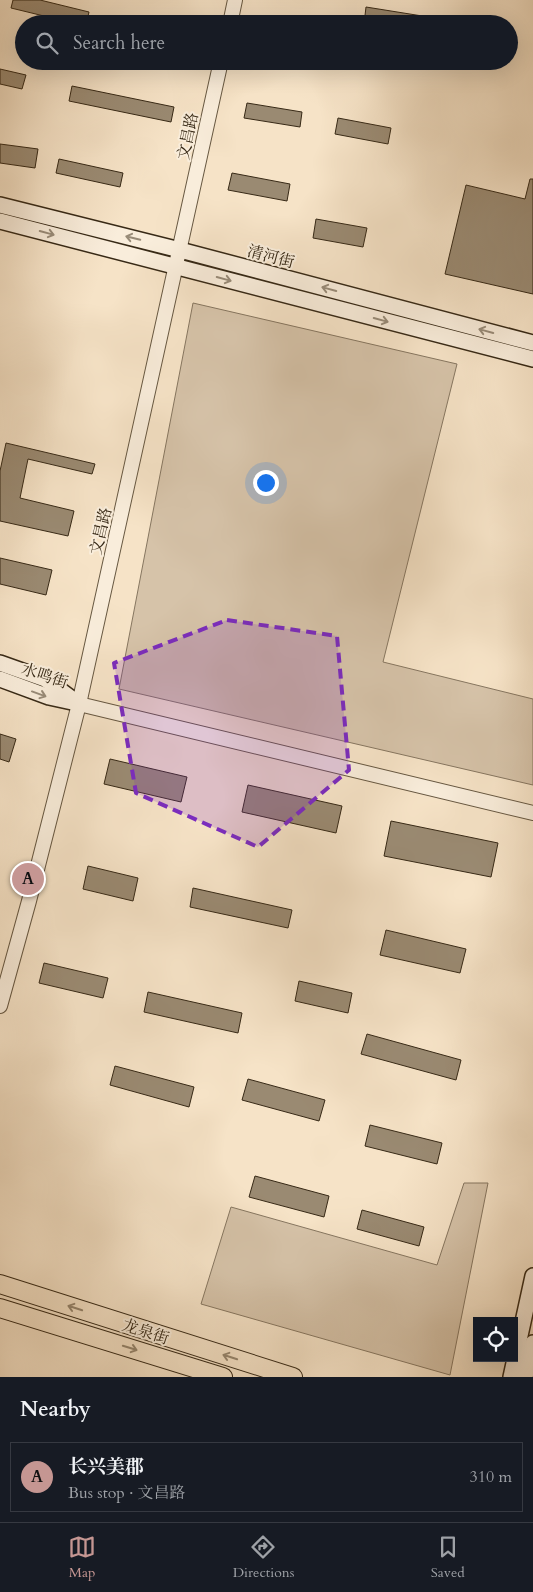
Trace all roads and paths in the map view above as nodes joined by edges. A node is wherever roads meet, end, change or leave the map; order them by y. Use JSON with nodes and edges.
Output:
{"nodes":[{"id":1,"x":235,"y":0,"type":"edge"},
{"id":2,"x":232,"y":15,"type":"edge"},
{"id":3,"x":219,"y":70,"type":"edge"},
{"id":4,"x":0,"y":205,"type":"edge"},
{"id":5,"x":0,"y":221,"type":"edge"},
{"id":6,"x":180,"y":250,"type":"junction"},
{"id":7,"x":176,"y":267,"type":"junction"},
{"id":8,"x":533,"y":343,"type":"edge"},
{"id":9,"x":533,"y":360,"type":"edge"},
{"id":10,"x":0,"y":663,"type":"edge"},
{"id":11,"x":0,"y":679,"type":"edge"},
{"id":12,"x":80,"y":704,"type":"junction"},
{"id":13,"x":533,"y":813,"type":"edge"},
{"id":14,"x":0,"y":1006,"type":"edge"},
{"id":15,"x":533,"y":1276,"type":"edge"},
{"id":16,"x":0,"y":1284,"type":"edge"},
{"id":17,"x":0,"y":1308,"type":"edge"},
{"id":18,"x":533,"y":1343,"type":"edge"},
{"id":19,"x":223,"y":1377,"type":"edge"},
{"id":20,"x":293,"y":1377,"type":"edge"},
{"id":21,"x":511,"y":1377,"type":"edge"},
{"id":22,"x":525,"y":1377,"type":"edge"}],
"edges":[{"from":1,"to":2,"type":"street"},
{"from":3,"to":6,"type":"street","name":"文昌路"},
{"from":6,"to":4,"type":"main road","name":"清河街","one_way":true},
{"from":5,"to":7,"type":"main road","one_way":true},
{"from":6,"to":7,"type":"street","name":"文昌路"},
{"from":8,"to":6,"type":"main road","name":"清河街","one_way":true},
{"from":7,"to":9,"type":"main road","one_way":true},
{"from":7,"to":12,"type":"street","name":"文昌路"},
{"from":10,"to":12,"type":"main road","name":"水鸣街"},
{"from":11,"to":12,"type":"main road","name":"水鸣街","one_way":true},
{"from":12,"to":13,"type":"street"},
{"from":12,"to":14,"type":"street","name":"文昌路"},
{"from":15,"to":21,"type":"main road"},
{"from":20,"to":16,"type":"main road","name":"龙泉街","one_way":true},
{"from":17,"to":19,"type":"main road","name":"龙泉街","one_way":true},
{"from":18,"to":22,"type":"main road"}]}
